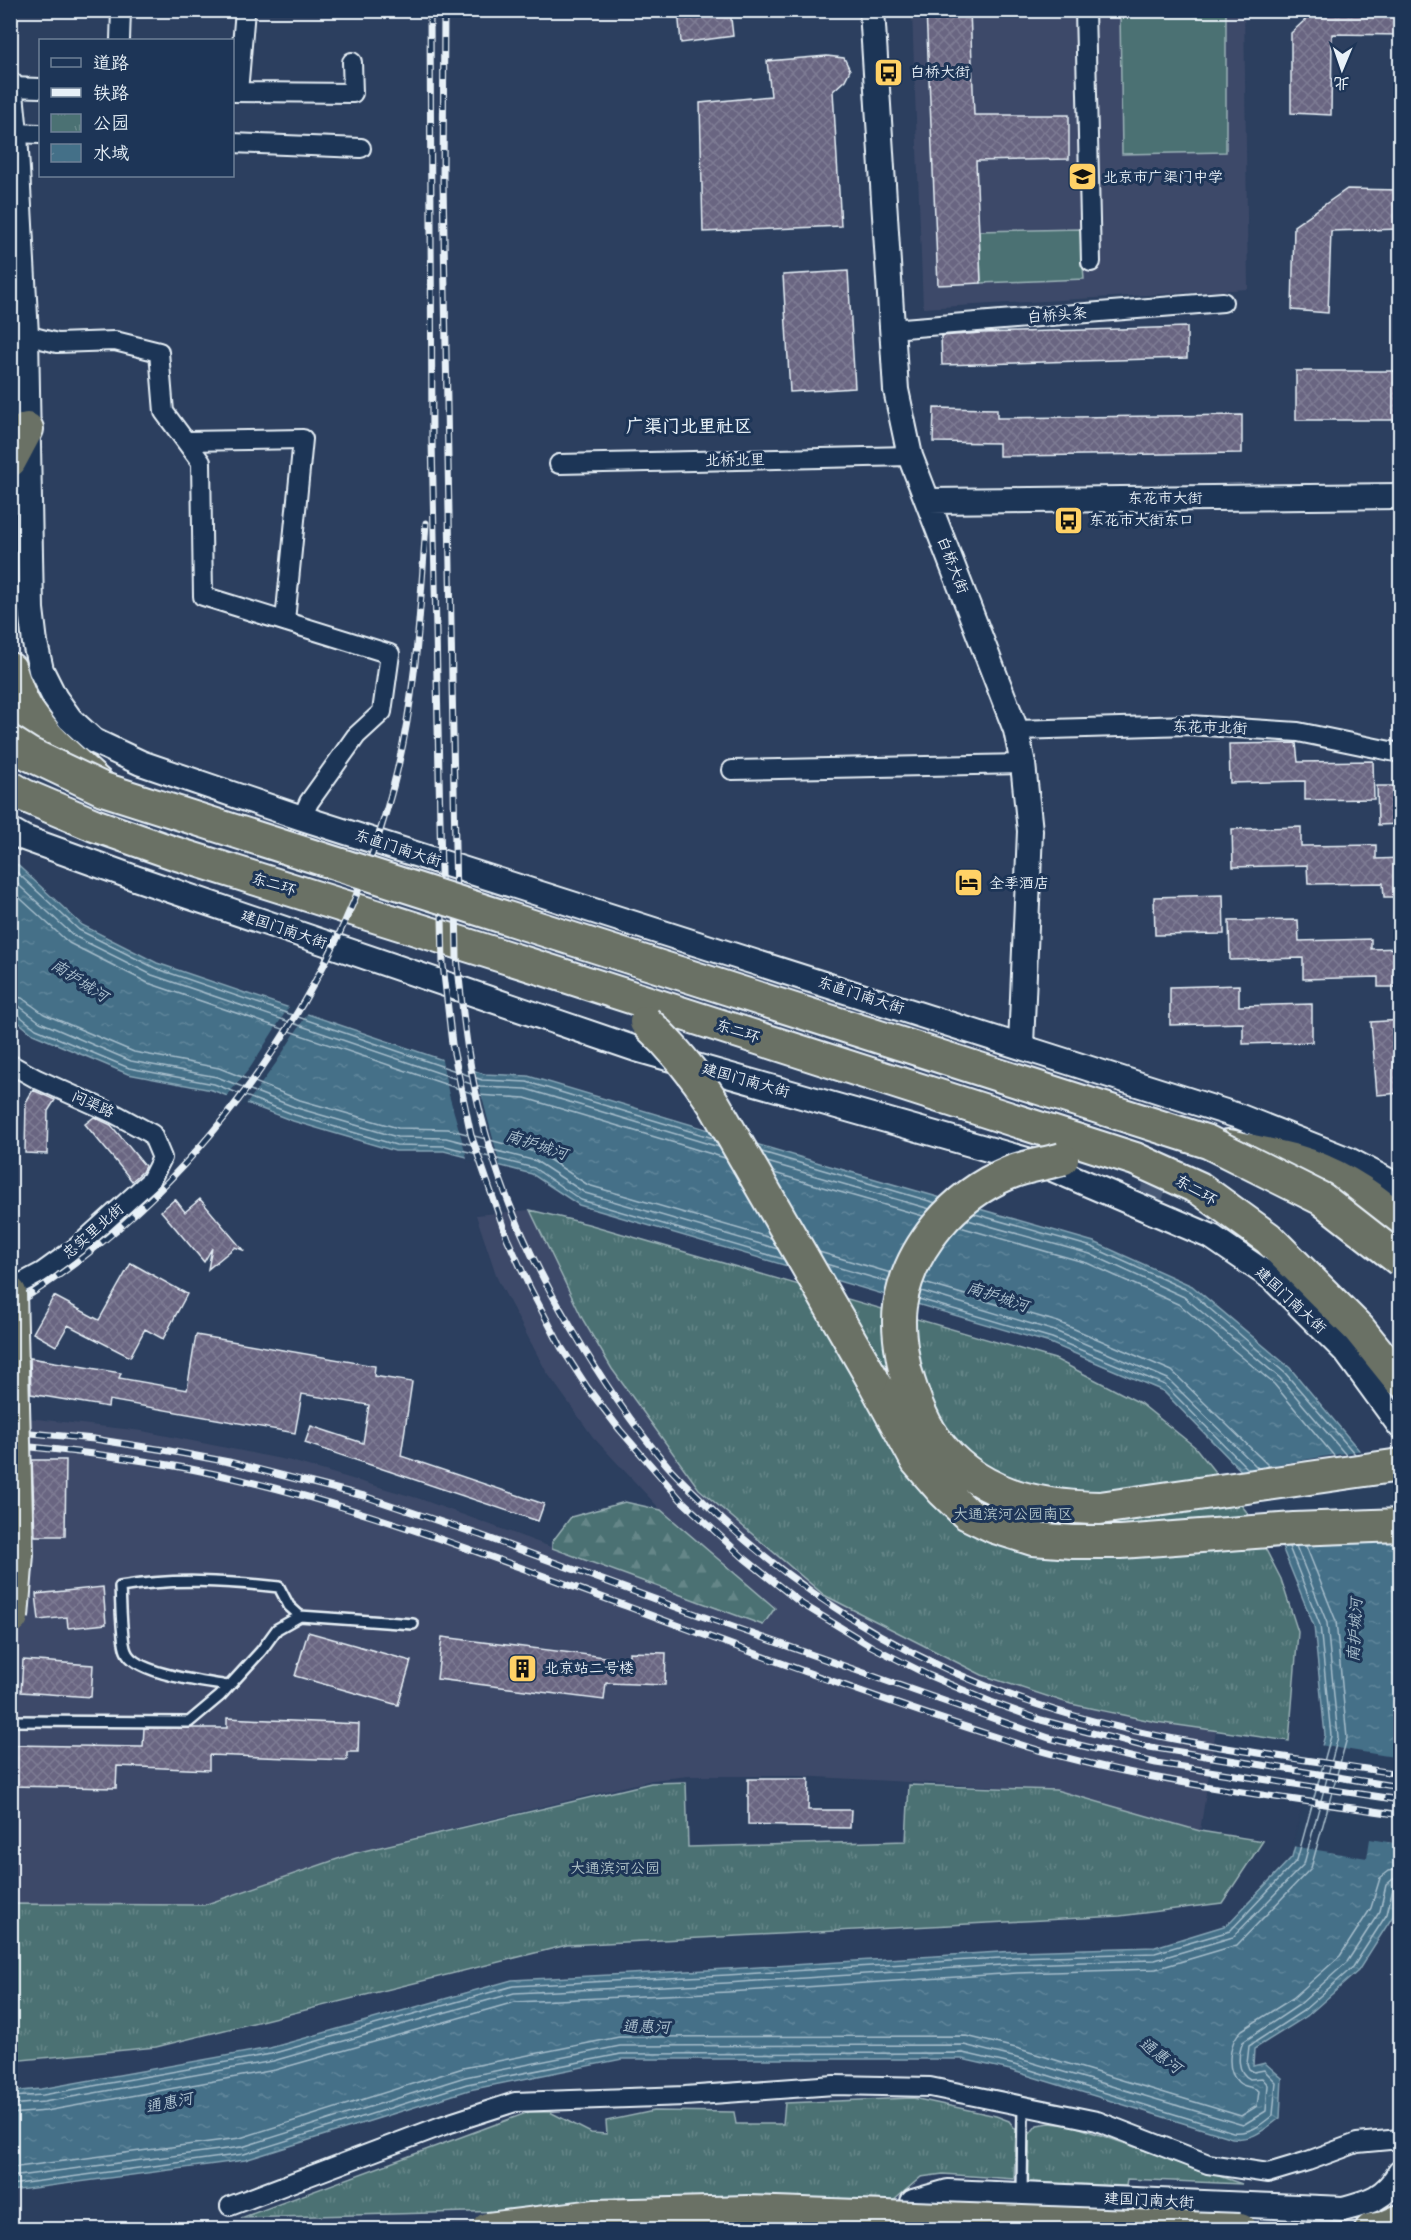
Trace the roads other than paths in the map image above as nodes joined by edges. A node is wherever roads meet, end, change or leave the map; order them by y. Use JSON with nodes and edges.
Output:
{"nodes":[{"id":1,"x":121,"y":10,"type":"edge"},
{"id":2,"x":245,"y":10,"type":"edge"},
{"id":3,"x":872,"y":10,"type":"edge"},
{"id":4,"x":1085,"y":10,"type":"edge"},
{"id":5,"x":120,"y":39,"type":"edge"},
{"id":6,"x":352,"y":62,"type":"dead end"},
{"id":7,"x":11,"y":86,"type":"edge"},
{"id":8,"x":39,"y":88,"type":"edge"},
{"id":9,"x":235,"y":92,"type":"edge"},
{"id":10,"x":15,"y":133,"type":"junction"},
{"id":11,"x":39,"y":134,"type":"edge"},
{"id":12,"x":234,"y":143,"type":"edge"},
{"id":13,"x":361,"y":148,"type":"dead end"},
{"id":14,"x":1091,"y":262,"type":"dead end"},
{"id":15,"x":1223,"y":302,"type":"dead end"},
{"id":16,"x":891,"y":329,"type":"junction"},
{"id":17,"x":26,"y":335,"type":"junction"},
{"id":18,"x":27,"y":429,"type":"junction"},
{"id":19,"x":186,"y":441,"type":"junction"},
{"id":20,"x":910,"y":456,"type":"junction"},
{"id":21,"x":10,"y":461,"type":"edge"},
{"id":22,"x":559,"y":464,"type":"dead end"},
{"id":23,"x":1401,"y":496,"type":"edge"},
{"id":24,"x":929,"y":501,"type":"junction"},
{"id":25,"x":285,"y":621,"type":"junction"},
{"id":26,"x":10,"y":669,"type":"edge"},
{"id":27,"x":1016,"y":730,"type":"junction"},
{"id":28,"x":10,"y":742,"type":"edge"},
{"id":29,"x":1401,"y":753,"type":"edge"},
{"id":30,"x":1023,"y":764,"type":"junction"},
{"id":31,"x":732,"y":770,"type":"dead end"},
{"id":32,"x":10,"y":787,"type":"edge"},
{"id":33,"x":103,"y":789,"type":"junction"},
{"id":34,"x":302,"y":818,"type":"junction"},
{"id":35,"x":17,"y":834,"type":"edge"},
{"id":36,"x":531,"y":965,"type":"junction"},
{"id":37,"x":1021,"y":1046,"type":"junction"},
{"id":38,"x":10,"y":1064,"type":"edge"},
{"id":39,"x":1208,"y":1142,"type":"junction"},
{"id":40,"x":162,"y":1158,"type":"joint"},
{"id":41,"x":1135,"y":1159,"type":"junction"},
{"id":42,"x":1401,"y":1187,"type":"edge"},
{"id":43,"x":1401,"y":1221,"type":"edge"},
{"id":44,"x":1401,"y":1260,"type":"edge"},
{"id":45,"x":10,"y":1291,"type":"edge"},
{"id":46,"x":1401,"y":1380,"type":"edge"},
{"id":47,"x":1401,"y":1426,"type":"edge"},
{"id":48,"x":1401,"y":1465,"type":"edge"},
{"id":49,"x":1401,"y":1525,"type":"edge"},
{"id":50,"x":300,"y":1616,"type":"junction"},
{"id":51,"x":413,"y":1624,"type":"dead end"},
{"id":52,"x":10,"y":1629,"type":"edge"},
{"id":53,"x":228,"y":1686,"type":"junction"},
{"id":54,"x":10,"y":1721,"type":"edge"},
{"id":55,"x":1023,"y":2106,"type":"junction"},
{"id":56,"x":1401,"y":2139,"type":"edge"},
{"id":57,"x":1401,"y":2173,"type":"edge"},
{"id":58,"x":1022,"y":2194,"type":"junction"},
{"id":59,"x":230,"y":2206,"type":"dead end"},
{"id":60,"x":477,"y":2229,"type":"edge"},
{"id":61,"x":488,"y":2229,"type":"edge"},
{"id":62,"x":700,"y":2229,"type":"edge"},
{"id":63,"x":914,"y":2229,"type":"edge"},
{"id":64,"x":1240,"y":2229,"type":"edge"}],
"edges":[{"from":1,"to":5,"type":"street"},
{"from":2,"to":9,"type":"street"},
{"from":3,"to":16,"type":"street","name":"白桥大街"},
{"from":4,"to":14,"type":"street"},
{"from":6,"to":9,"type":"street"},
{"from":7,"to":8,"type":"street"},
{"from":7,"to":10,"type":"street","name":"东直门南大街"},
{"from":10,"to":11,"type":"street"},
{"from":10,"to":17,"type":"street","name":"东直门南大街"},
{"from":12,"to":13,"type":"street"},
{"from":15,"to":16,"type":"street","name":"白桥头条"},
{"from":16,"to":20,"type":"street","name":"白桥大街"},
{"from":17,"to":18,"type":"street","name":"东直门南大街"},
{"from":17,"to":19,"type":"street"},
{"from":18,"to":21,"type":"highway"},
{"from":18,"to":34,"type":"street","name":"东直门南大街"},
{"from":19,"to":25,"type":"street"},
{"from":19,"to":25,"type":"street"},
{"from":20,"to":22,"type":"street","name":"北桥北里"},
{"from":20,"to":24,"type":"street","name":"白桥大街"},
{"from":23,"to":24,"type":"street","name":"东花市大街"},
{"from":24,"to":27,"type":"street","name":"白桥大街"},
{"from":25,"to":34,"type":"street"},
{"from":26,"to":33,"type":"highway"},
{"from":27,"to":29,"type":"street","name":"东花市北街"},
{"from":27,"to":30,"type":"street","name":"白桥大街"},
{"from":28,"to":33,"type":"highway","bridge":true},
{"from":30,"to":31,"type":"street"},
{"from":30,"to":37,"type":"street","name":"白桥大街"},
{"from":32,"to":36,"type":"highway","name":"东二环"},
{"from":33,"to":39,"type":"highway","bridge":true},
{"from":34,"to":37,"type":"street","name":"东直门南大街"},
{"from":35,"to":47,"type":"street","name":"建国门南大街"},
{"from":36,"to":41,"type":"highway","name":"东二环"},
{"from":36,"to":49,"type":"highway","bridge":true},
{"from":37,"to":42,"type":"street"},
{"from":38,"to":40,"type":"street","name":"问渠路"},
{"from":39,"to":43,"type":"highway","bridge":true},
{"from":39,"to":44,"type":"highway","bridge":true},
{"from":40,"to":45,"type":"street","name":"忠实里北街"},
{"from":41,"to":46,"type":"highway","name":"东二环"},
{"from":41,"to":48,"type":"highway","bridge":true},
{"from":45,"to":52,"type":"highway","bridge":true},
{"from":50,"to":51,"type":"lane"},
{"from":50,"to":53,"type":"lane"},
{"from":50,"to":53,"type":"lane"},
{"from":53,"to":54,"type":"lane"},
{"from":55,"to":56,"type":"street"},
{"from":55,"to":58,"type":"lane"},
{"from":55,"to":59,"type":"street"},
{"from":57,"to":58,"type":"street","name":"建国门南大街"},
{"from":58,"to":63,"type":"street","name":"建国门南大街"},
{"from":60,"to":61,"type":"highway"},
{"from":61,"to":62,"type":"highway","bridge":true},
{"from":61,"to":64,"type":"highway","bridge":true}]}
